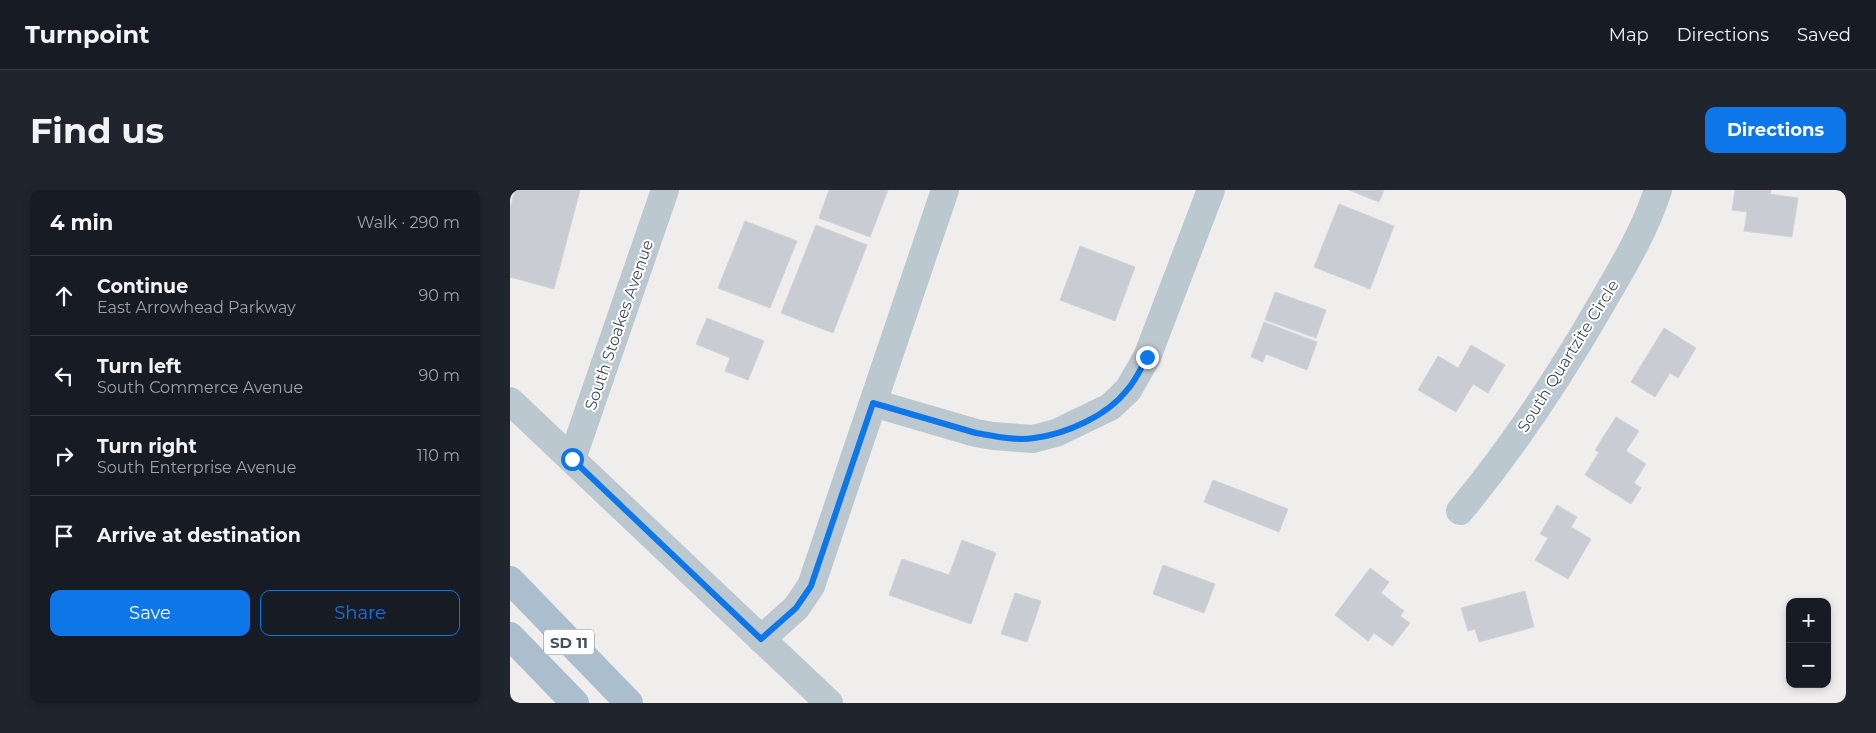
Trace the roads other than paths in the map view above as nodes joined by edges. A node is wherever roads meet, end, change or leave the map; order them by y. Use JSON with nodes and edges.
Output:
{"nodes":[{"id":1,"x":665,"y":190,"type":"edge"},
{"id":2,"x":945,"y":190,"type":"edge"},
{"id":3,"x":1211,"y":190,"type":"edge"},
{"id":4,"x":1658,"y":190,"type":"edge"},
{"id":5,"x":510,"y":401,"type":"edge"},
{"id":6,"x":873,"y":403,"type":"junction"},
{"id":7,"x":572,"y":459,"type":"junction"},
{"id":8,"x":1460,"y":511,"type":"dead end"},
{"id":9,"x":510,"y":580,"type":"edge"},
{"id":10,"x":510,"y":636,"type":"edge"},
{"id":11,"x":761,"y":639,"type":"junction"},
{"id":12,"x":575,"y":703,"type":"edge"},
{"id":13,"x":629,"y":703,"type":"edge"},
{"id":14,"x":830,"y":703,"type":"edge"}],
"edges":[{"from":1,"to":7,"type":"street","name":"South Stoakes Avenue"},
{"from":2,"to":6,"type":"street"},
{"from":3,"to":6,"type":"street"},
{"from":4,"to":8,"type":"street","name":"South Quartzite Circle"},
{"from":5,"to":7,"type":"street"},
{"from":6,"to":11,"type":"street"},
{"from":7,"to":11,"type":"street"},
{"from":9,"to":13,"type":"main road","number":"SD 11"},
{"from":10,"to":12,"type":"main road","number":"SD 11"},
{"from":11,"to":14,"type":"street"}]}
